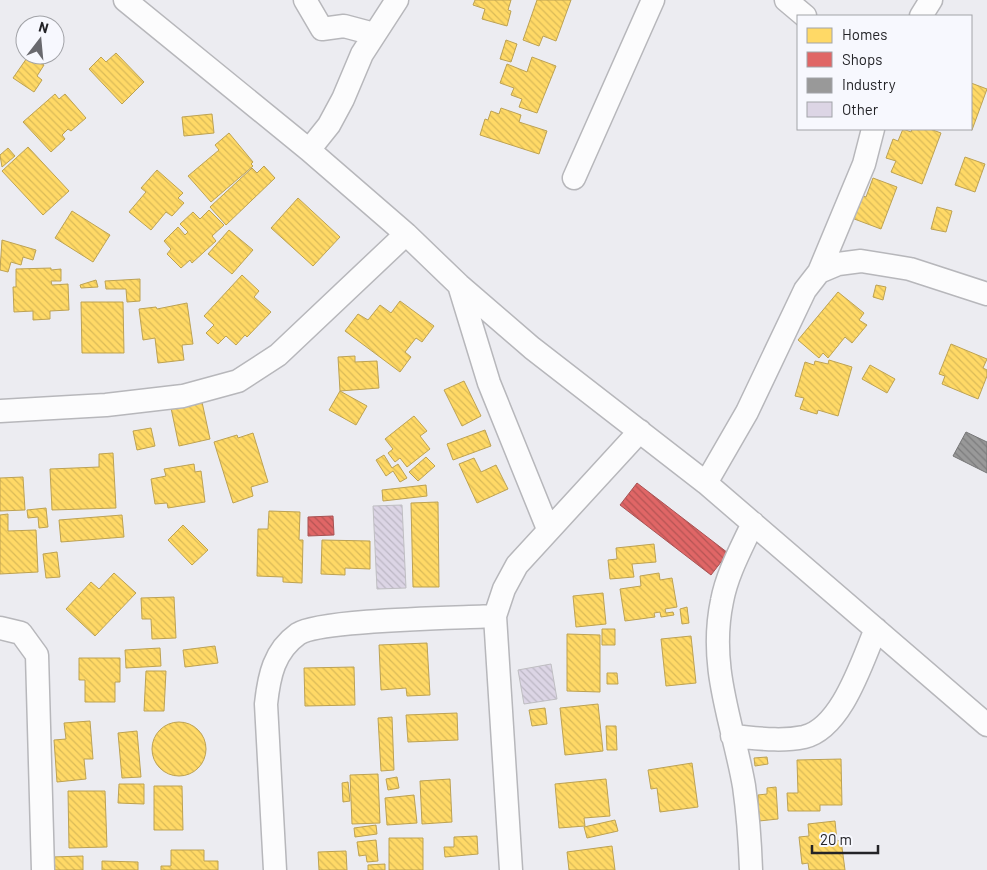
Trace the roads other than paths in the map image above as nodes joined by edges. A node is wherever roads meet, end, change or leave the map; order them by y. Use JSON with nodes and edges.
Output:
{"nodes":[{"id":1,"x":125,"y":0,"type":"edge"},
{"id":2,"x":305,"y":0,"type":"edge"},
{"id":3,"x":397,"y":0,"type":"edge"},
{"id":4,"x":653,"y":0,"type":"edge"},
{"id":5,"x":786,"y":0,"type":"edge"},
{"id":6,"x":931,"y":0,"type":"edge"},
{"id":7,"x":804,"y":15,"type":"edge"},
{"id":8,"x":922,"y":15,"type":"edge"},
{"id":9,"x":374,"y":34,"type":"junction"},
{"id":10,"x":873,"y":130,"type":"edge"},
{"id":11,"x":309,"y":150,"type":"junction"},
{"id":12,"x":574,"y":178,"type":"dead end"},
{"id":13,"x":406,"y":234,"type":"junction"},
{"id":14,"x":820,"y":272,"type":"junction"},
{"id":15,"x":459,"y":285,"type":"junction"},
{"id":16,"x":987,"y":294,"type":"edge"},
{"id":17,"x":0,"y":411,"type":"edge"},
{"id":18,"x":640,"y":431,"type":"junction"},
{"id":19,"x":706,"y":483,"type":"junction"},
{"id":20,"x":753,"y":523,"type":"junction"},
{"id":21,"x":548,"y":529,"type":"junction"},
{"id":22,"x":495,"y":616,"type":"junction"},
{"id":23,"x":0,"y":628,"type":"edge"},
{"id":24,"x":876,"y":629,"type":"junction"},
{"id":25,"x":987,"y":725,"type":"edge"},
{"id":26,"x":732,"y":736,"type":"junction"},
{"id":27,"x":43,"y":870,"type":"edge"},
{"id":28,"x":275,"y":870,"type":"edge"},
{"id":29,"x":511,"y":870,"type":"edge"},
{"id":30,"x":751,"y":870,"type":"edge"}],
"edges":[{"from":1,"to":11,"type":"street"},
{"from":2,"to":9,"type":"street"},
{"from":3,"to":9,"type":"street"},
{"from":4,"to":12,"type":"street"},
{"from":5,"to":7,"type":"street"},
{"from":6,"to":8,"type":"street"},
{"from":9,"to":11,"type":"street"},
{"from":10,"to":14,"type":"street"},
{"from":11,"to":13,"type":"street"},
{"from":13,"to":15,"type":"street"},
{"from":13,"to":17,"type":"street"},
{"from":14,"to":16,"type":"street"},
{"from":14,"to":19,"type":"street"},
{"from":15,"to":18,"type":"street"},
{"from":15,"to":21,"type":"street"},
{"from":18,"to":19,"type":"street"},
{"from":18,"to":21,"type":"street"},
{"from":19,"to":20,"type":"street"},
{"from":20,"to":24,"type":"street"},
{"from":20,"to":26,"type":"street"},
{"from":21,"to":22,"type":"street"},
{"from":22,"to":28,"type":"street"},
{"from":22,"to":29,"type":"street"},
{"from":23,"to":27,"type":"street"},
{"from":24,"to":25,"type":"street"},
{"from":24,"to":26,"type":"street"},
{"from":26,"to":30,"type":"street"}]}
